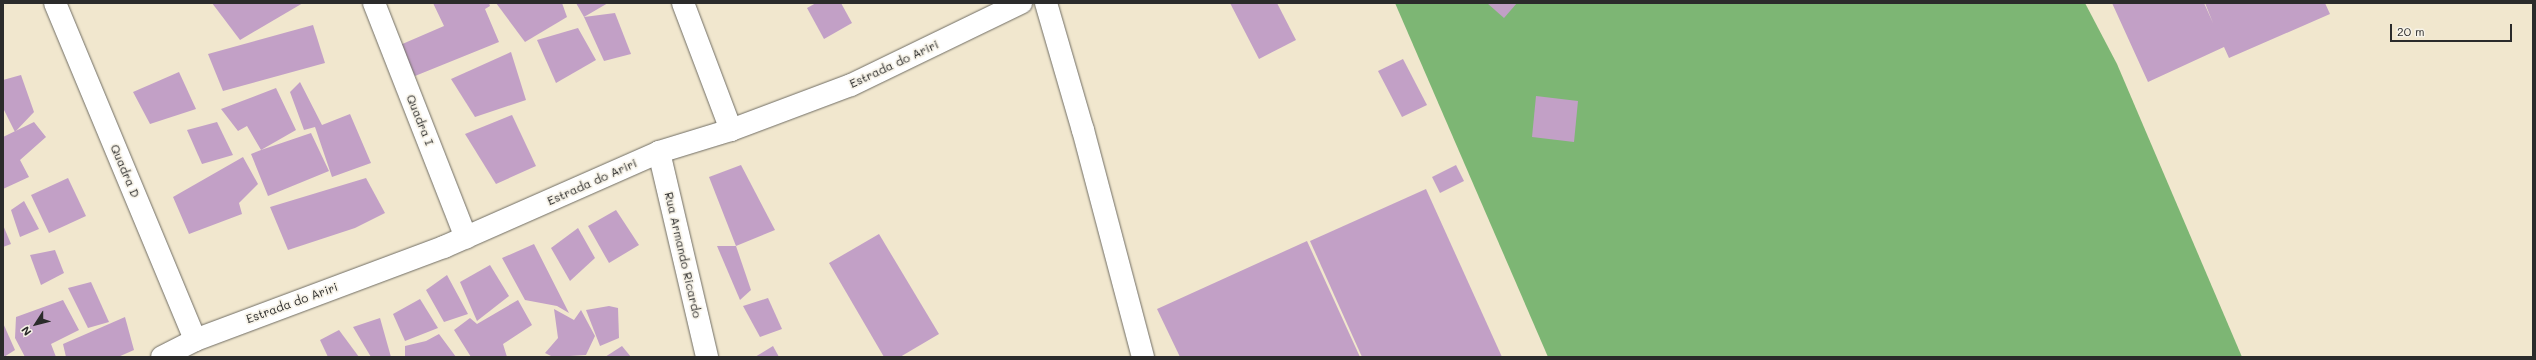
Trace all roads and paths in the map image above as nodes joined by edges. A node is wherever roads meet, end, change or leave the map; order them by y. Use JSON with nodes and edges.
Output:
{"nodes":[{"id":1,"x":55,"y":3,"type":"edge"},
{"id":2,"x":374,"y":3,"type":"edge"},
{"id":3,"x":683,"y":3,"type":"edge"},
{"id":4,"x":1021,"y":3,"type":"edge"},
{"id":5,"x":1046,"y":3,"type":"edge"},
{"id":6,"x":731,"y":130,"type":"junction"},
{"id":7,"x":659,"y":152,"type":"junction"},
{"id":8,"x":466,"y":238,"type":"junction"},
{"id":9,"x":195,"y":340,"type":"junction"},
{"id":10,"x":162,"y":357,"type":"edge"},
{"id":11,"x":707,"y":357,"type":"edge"},
{"id":12,"x":1143,"y":357,"type":"edge"}],
"edges":[{"from":1,"to":9,"type":"street","name":"Quadra D"},
{"from":2,"to":8,"type":"street","name":"Quadra I"},
{"from":3,"to":6,"type":"street"},
{"from":4,"to":6,"type":"street","name":"Estrada do Ariri"},
{"from":5,"to":12,"type":"street"},
{"from":6,"to":7,"type":"street","name":"Estrada do Ariri"},
{"from":7,"to":8,"type":"street","name":"Estrada do Ariri"},
{"from":7,"to":11,"type":"street","name":"Rua Armando Ricardo"},
{"from":8,"to":9,"type":"street","name":"Estrada do Ariri"},
{"from":9,"to":10,"type":"street","name":"Estrada do Ariri"}]}
